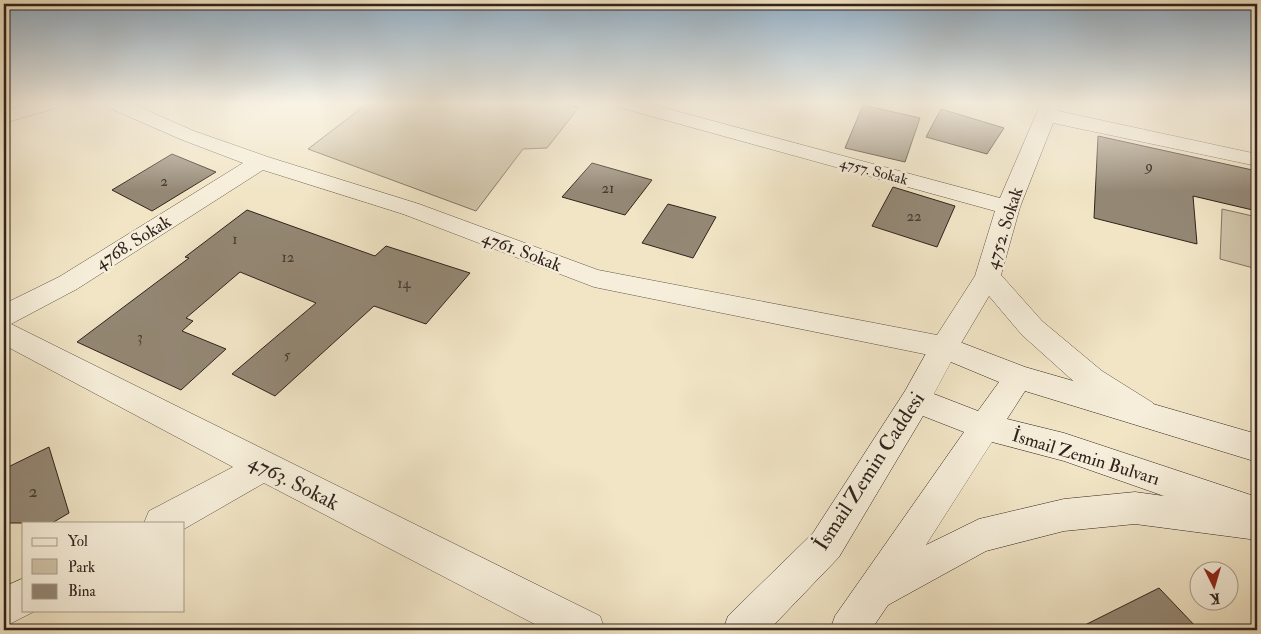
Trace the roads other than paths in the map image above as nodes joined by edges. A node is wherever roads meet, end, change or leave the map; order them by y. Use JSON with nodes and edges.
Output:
{"nodes":[{"id":1,"x":181,"y":133,"type":"edge"},
{"id":2,"x":734,"y":133,"type":"edge"},
{"id":3,"x":1039,"y":133,"type":"edge"},
{"id":4,"x":1145,"y":133,"type":"edge"},
{"id":5,"x":1257,"y":160,"type":"edge"},
{"id":6,"x":260,"y":162,"type":"junction"},
{"id":7,"x":1008,"y":207,"type":"junction"},
{"id":8,"x":988,"y":277,"type":"junction"},
{"id":9,"x":4,"y":316,"type":"edge"},
{"id":10,"x":4,"y":332,"type":"edge"},
{"id":11,"x":944,"y":347,"type":"junction"},
{"id":12,"x":1018,"y":377,"type":"junction"},
{"id":13,"x":916,"y":400,"type":"junction"},
{"id":14,"x":1149,"y":417,"type":"junction"},
{"id":15,"x":986,"y":428,"type":"junction"},
{"id":16,"x":1257,"y":448,"type":"edge"},
{"id":17,"x":264,"y":467,"type":"junction"},
{"id":18,"x":1257,"y":512,"type":"edge"},
{"id":19,"x":163,"y":522,"type":"edge"},
{"id":20,"x":1257,"y":524,"type":"edge"},
{"id":21,"x":876,"y":591,"type":"junction"},
{"id":22,"x":22,"y":598,"type":"edge"},
{"id":23,"x":4,"y":608,"type":"edge"},
{"id":24,"x":586,"y":630,"type":"edge"},
{"id":25,"x":742,"y":630,"type":"edge"},
{"id":26,"x":849,"y":630,"type":"edge"}],
"edges":[{"from":1,"to":6,"type":"street","name":"4761. Sokak"},
{"from":2,"to":7,"type":"street","name":"4757. Sokak"},
{"from":3,"to":7,"type":"street","name":"4752. Sokak"},
{"from":4,"to":5,"type":"street"},
{"from":6,"to":9,"type":"street","name":"4768. Sokak"},
{"from":6,"to":11,"type":"street","name":"4761. Sokak"},
{"from":7,"to":8,"type":"street","name":"4752. Sokak"},
{"from":8,"to":11,"type":"street","name":"4752. Sokak"},
{"from":8,"to":14,"type":"street"},
{"from":10,"to":17,"type":"street","name":"4763. Sokak"},
{"from":11,"to":12,"type":"street","name":"4761. Sokak"},
{"from":11,"to":13,"type":"street","name":"İsmail Zemin Caddesi"},
{"from":12,"to":14,"type":"street","name":"4761. Sokak"},
{"from":12,"to":15,"type":"street"},
{"from":13,"to":15,"type":"street","name":"İsmail Zemin Bulvarı"},
{"from":13,"to":25,"type":"street","name":"İsmail Zemin Caddesi"},
{"from":14,"to":16,"type":"street","name":"4761. Sokak"},
{"from":15,"to":18,"type":"street","name":"İsmail Zemin Bulvarı"},
{"from":15,"to":21,"type":"street"},
{"from":17,"to":19,"type":"street"},
{"from":17,"to":24,"type":"street","name":"4763. Sokak"},
{"from":20,"to":21,"type":"street"},
{"from":21,"to":26,"type":"street"},
{"from":22,"to":23,"type":"street"}]}
